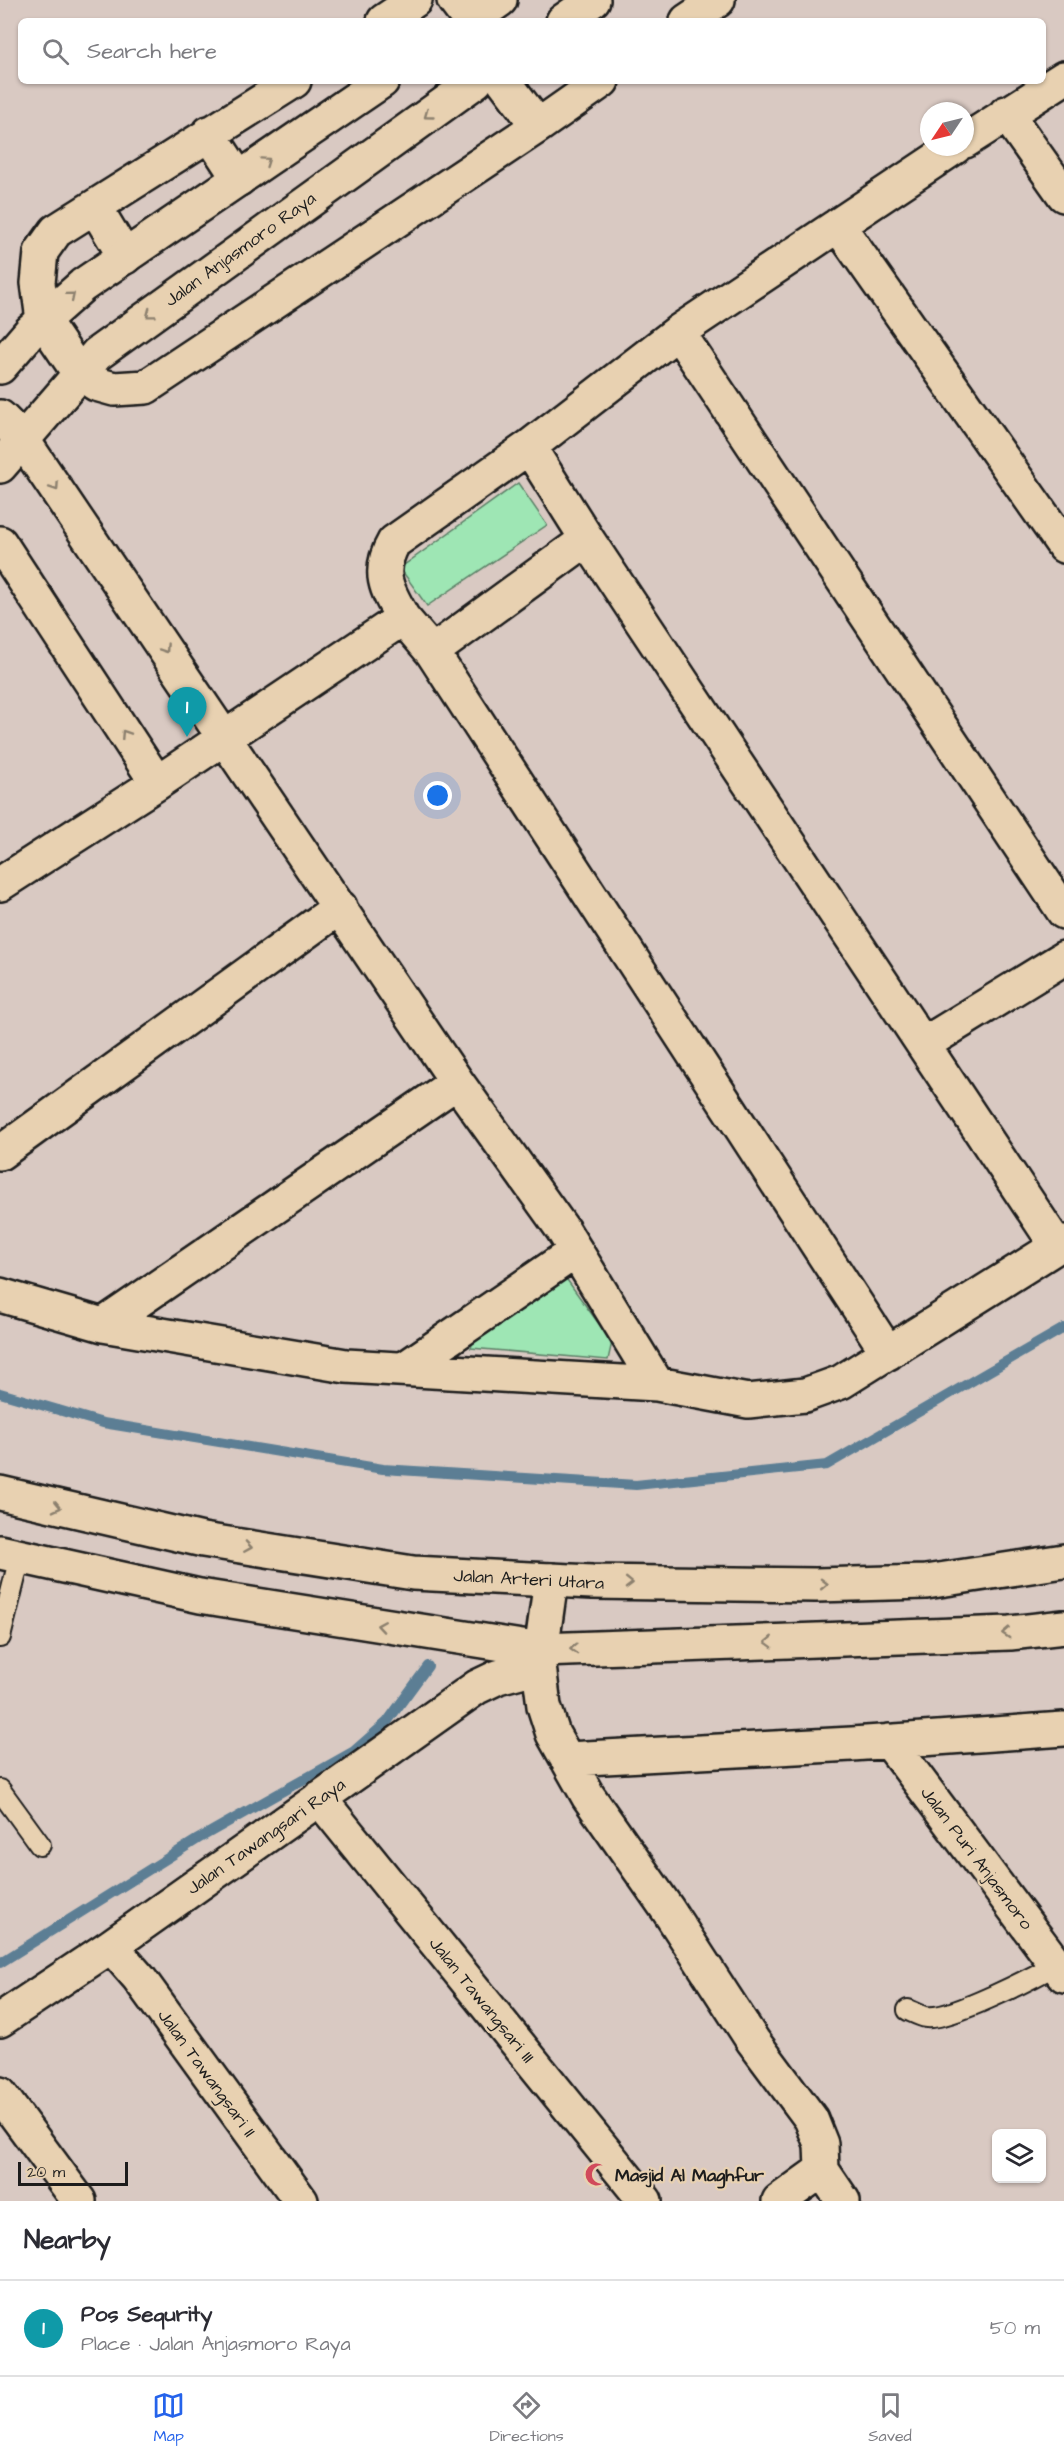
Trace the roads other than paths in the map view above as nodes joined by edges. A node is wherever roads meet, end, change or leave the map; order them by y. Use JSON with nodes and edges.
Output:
{"nodes":[{"id":1,"x":415,"y":0,"type":"edge"},
{"id":2,"x":454,"y":0,"type":"edge"},
{"id":3,"x":500,"y":0,"type":"edge"},
{"id":4,"x":593,"y":0,"type":"edge"},
{"id":5,"x":718,"y":0,"type":"edge"},
{"id":6,"x":388,"y":18,"type":"edge"},
{"id":7,"x":468,"y":18,"type":"edge"},
{"id":8,"x":474,"y":18,"type":"edge"},
{"id":9,"x":566,"y":18,"type":"edge"},
{"id":10,"x":691,"y":18,"type":"edge"},
{"id":11,"x":1064,"y":78,"type":"edge"},
{"id":12,"x":289,"y":84,"type":"edge"},
{"id":13,"x":472,"y":84,"type":"edge"},
{"id":14,"x":506,"y":84,"type":"edge"},
{"id":15,"x":598,"y":84,"type":"edge"},
{"id":16,"x":362,"y":86,"type":"edge"},
{"id":17,"x":1006,"y":113,"type":"junction"},
{"id":18,"x":538,"y":126,"type":"junction"},
{"id":19,"x":209,"y":133,"type":"junction"},
{"id":20,"x":974,"y":135,"type":"edge"},
{"id":21,"x":942,"y":156,"type":"edge"},
{"id":22,"x":238,"y":179,"type":"junction"},
{"id":23,"x":1064,"y":195,"type":"edge"},
{"id":24,"x":95,"y":207,"type":"junction"},
{"id":25,"x":838,"y":225,"type":"junction"},
{"id":26,"x":125,"y":257,"type":"junction"},
{"id":27,"x":43,"y":320,"type":"junction"},
{"id":28,"x":678,"y":332,"type":"junction"},
{"id":29,"x":0,"y":366,"type":"edge"},
{"id":30,"x":79,"y":373,"type":"junction"},
{"id":31,"x":11,"y":428,"type":"edge"},
{"id":32,"x":530,"y":447,"type":"junction"},
{"id":33,"x":0,"y":466,"type":"edge"},
{"id":34,"x":587,"y":539,"type":"junction"},
{"id":35,"x":0,"y":543,"type":"edge"},
{"id":36,"x":1064,"y":546,"type":"edge"},
{"id":37,"x":404,"y":618,"type":"junction"},
{"id":38,"x":432,"y":652,"type":"junction"},
{"id":39,"x":223,"y":737,"type":"junction"},
{"id":40,"x":157,"y":783,"type":"junction"},
{"id":41,"x":0,"y":884,"type":"edge"},
{"id":42,"x":340,"y":907,"type":"junction"},
{"id":43,"x":1064,"y":912,"type":"edge"},
{"id":44,"x":1064,"y":958,"type":"edge"},
{"id":45,"x":924,"y":1044,"type":"junction"},
{"id":46,"x":457,"y":1082,"type":"junction"},
{"id":47,"x":0,"y":1153,"type":"edge"},
{"id":48,"x":1060,"y":1244,"type":"edge"},
{"id":49,"x":576,"y":1251,"type":"junction"},
{"id":50,"x":0,"y":1295,"type":"edge"},
{"id":51,"x":103,"y":1325,"type":"junction"},
{"id":52,"x":888,"y":1353,"type":"junction"},
{"id":53,"x":404,"y":1369,"type":"junction"},
{"id":54,"x":657,"y":1384,"type":"junction"},
{"id":55,"x":0,"y":1493,"type":"edge"},
{"id":56,"x":10,"y":1555,"type":"edge"},
{"id":57,"x":1064,"y":1562,"type":"edge"},
{"id":58,"x":551,"y":1580,"type":"junction"},
{"id":59,"x":1064,"y":1627,"type":"edge"},
{"id":60,"x":0,"y":1637,"type":"edge"},
{"id":61,"x":540,"y":1658,"type":"junction"},
{"id":62,"x":1064,"y":1729,"type":"edge"},
{"id":63,"x":889,"y":1741,"type":"junction"},
{"id":64,"x":567,"y":1759,"type":"junction"},
{"id":65,"x":0,"y":1790,"type":"edge"},
{"id":66,"x":320,"y":1798,"type":"junction"},
{"id":67,"x":40,"y":1845,"type":"dead end"},
{"id":68,"x":111,"y":1946,"type":"junction"},
{"id":69,"x":1060,"y":1970,"type":"edge"},
{"id":70,"x":908,"y":2010,"type":"dead end"},
{"id":71,"x":0,"y":2020,"type":"edge"},
{"id":72,"x":0,"y":2094,"type":"edge"},
{"id":73,"x":822,"y":2170,"type":"junction"},
{"id":74,"x":79,"y":2201,"type":"edge"},
{"id":75,"x":301,"y":2201,"type":"edge"},
{"id":76,"x":645,"y":2201,"type":"edge"},
{"id":77,"x":779,"y":2201,"type":"edge"},
{"id":78,"x":843,"y":2201,"type":"edge"}],
"edges":[{"from":1,"to":6,"type":"main road"},
{"from":2,"to":7,"type":"main road"},
{"from":3,"to":8,"type":"main road"},
{"from":4,"to":9,"type":"main road"},
{"from":5,"to":10,"type":"main road"},
{"from":11,"to":17,"type":"main road"},
{"from":12,"to":19,"type":"main road"},
{"from":13,"to":30,"type":"main road","name":"Jalan Anjasmoro Raya","one_way":true},
{"from":14,"to":18,"type":"main road"},
{"from":15,"to":18,"type":"main road"},
{"from":22,"to":16,"type":"main road","one_way":true},
{"from":17,"to":20,"type":"main road"},
{"from":17,"to":23,"type":"main road"},
{"from":18,"to":30,"type":"main road"},
{"from":19,"to":22,"type":"main road"},
{"from":19,"to":24,"type":"main road"},
{"from":21,"to":25,"type":"main road"},
{"from":22,"to":26,"type":"main road"},
{"from":24,"to":26,"type":"main road"},
{"from":24,"to":27,"type":"main road"},
{"from":25,"to":28,"type":"main road"},
{"from":25,"to":36,"type":"main road"},
{"from":27,"to":26,"type":"main road","one_way":true},
{"from":27,"to":29,"type":"main road"},
{"from":27,"to":30,"type":"main road"},
{"from":28,"to":32,"type":"main road"},
{"from":28,"to":43,"type":"main road"},
{"from":30,"to":31,"type":"main road","name":"Jalan Anjasmoro Raya"},
{"from":31,"to":33,"type":"main road","name":"Jalan Anjasmoro Raya"},
{"from":31,"to":39,"type":"main road","one_way":true},
{"from":32,"to":34,"type":"main road"},
{"from":32,"to":37,"type":"main road"},
{"from":34,"to":38,"type":"main road"},
{"from":34,"to":45,"type":"main road"},
{"from":40,"to":35,"type":"main road","one_way":true},
{"from":37,"to":38,"type":"main road"},
{"from":37,"to":39,"type":"main road"},
{"from":38,"to":52,"type":"main road"},
{"from":39,"to":40,"type":"main road"},
{"from":39,"to":42,"type":"main road"},
{"from":40,"to":41,"type":"main road"},
{"from":42,"to":46,"type":"main road"},
{"from":42,"to":47,"type":"main road"},
{"from":44,"to":45,"type":"main road"},
{"from":45,"to":48,"type":"main road"},
{"from":46,"to":49,"type":"main road"},
{"from":46,"to":51,"type":"main road"},
{"from":48,"to":52,"type":"main road"},
{"from":49,"to":53,"type":"main road"},
{"from":49,"to":54,"type":"main road"},
{"from":50,"to":51,"type":"main road"},
{"from":51,"to":53,"type":"main road"},
{"from":52,"to":54,"type":"main road"},
{"from":53,"to":54,"type":"main road"},
{"from":55,"to":58,"type":"main road","name":"Jalan Arteri Utara","one_way":true},
{"from":56,"to":60,"type":"lane"},
{"from":61,"to":56,"type":"main road","one_way":true},
{"from":58,"to":57,"type":"main road","name":"Jalan Arteri Utara","one_way":true},
{"from":58,"to":61,"type":"main road"},
{"from":59,"to":61,"type":"main road","one_way":true},
{"from":61,"to":64,"type":"main road"},
{"from":61,"to":66,"type":"main road","name":"Jalan Tawangsari Raya"},
{"from":62,"to":63,"type":"main road"},
{"from":63,"to":64,"type":"main road"},
{"from":63,"to":69,"type":"main road","name":"Jalan Puri Anjasmoro"},
{"from":64,"to":73,"type":"main road"},
{"from":65,"to":67,"type":"lane"},
{"from":66,"to":68,"type":"main road","name":"Jalan Tawangsari Raya"},
{"from":66,"to":76,"type":"main road","name":"Jalan Tawangsari III"},
{"from":68,"to":71,"type":"main road","name":"Jalan Tawangsari Raya"},
{"from":68,"to":75,"type":"main road","name":"Jalan Tawangsari II"},
{"from":69,"to":70,"type":"lane"},
{"from":72,"to":74,"type":"main road"},
{"from":73,"to":77,"type":"main road"},
{"from":73,"to":78,"type":"main road"}]}
